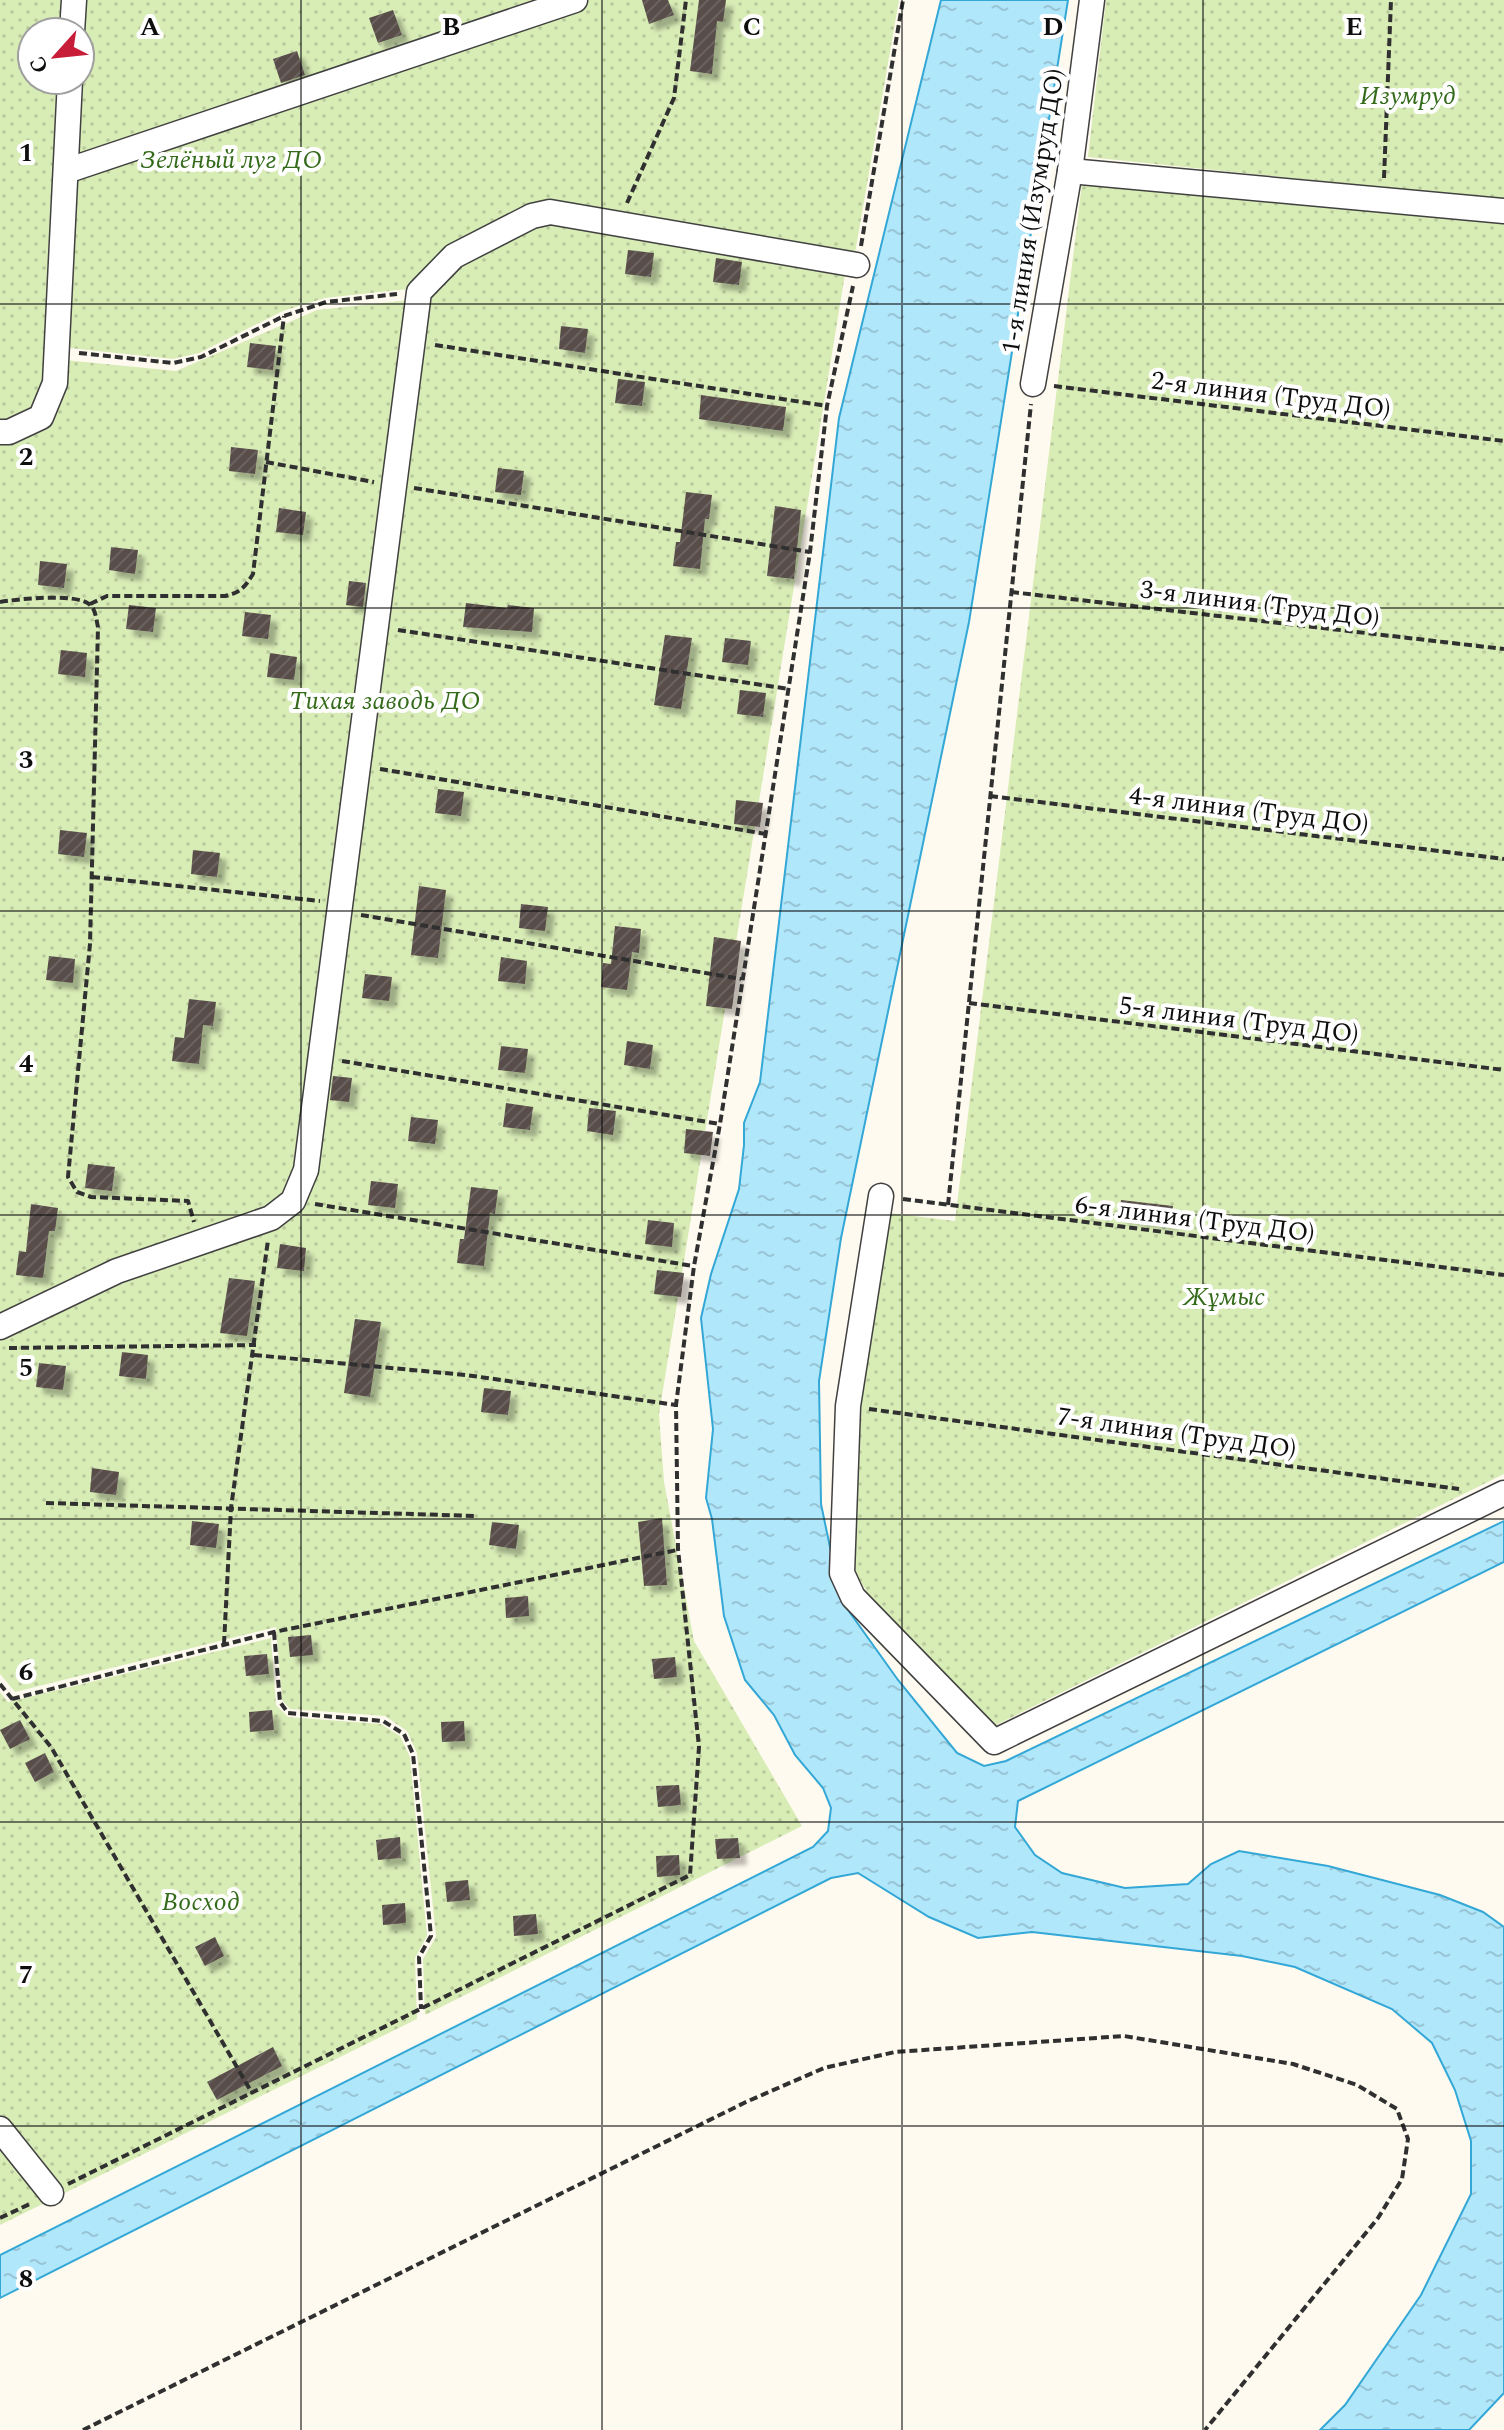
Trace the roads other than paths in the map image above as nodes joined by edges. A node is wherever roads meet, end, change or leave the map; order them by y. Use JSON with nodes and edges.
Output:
{"nodes":[{"id":1,"x":575,"y":0,"type":"edge"},
{"id":2,"x":1092,"y":0,"type":"edge"},
{"id":3,"x":69,"y":96,"type":"edge"},
{"id":4,"x":66,"y":171,"type":"junction"},
{"id":5,"x":1070,"y":171,"type":"junction"},
{"id":6,"x":1504,"y":211,"type":"edge"},
{"id":7,"x":857,"y":265,"type":"road end"},
{"id":8,"x":1033,"y":384,"type":"road end"},
{"id":9,"x":0,"y":432,"type":"edge"},
{"id":10,"x":881,"y":1196,"type":"road end"},
{"id":11,"x":0,"y":1327,"type":"edge"},
{"id":12,"x":1502,"y":1494,"type":"edge"},
{"id":13,"x":0,"y":2129,"type":"edge"},
{"id":14,"x":51,"y":2193,"type":"road end"}],
"edges":[{"from":1,"to":4,"type":"street"},
{"from":2,"to":5,"type":"street","name":"1-я линия (Изумруд ДО)"},
{"from":3,"to":4,"type":"street"},
{"from":4,"to":9,"type":"street"},
{"from":5,"to":6,"type":"street"},
{"from":5,"to":8,"type":"street","name":"1-я линия (Изумруд ДО)"},
{"from":7,"to":11,"type":"street"},
{"from":10,"to":12,"type":"street"},
{"from":13,"to":14,"type":"street"}]}
